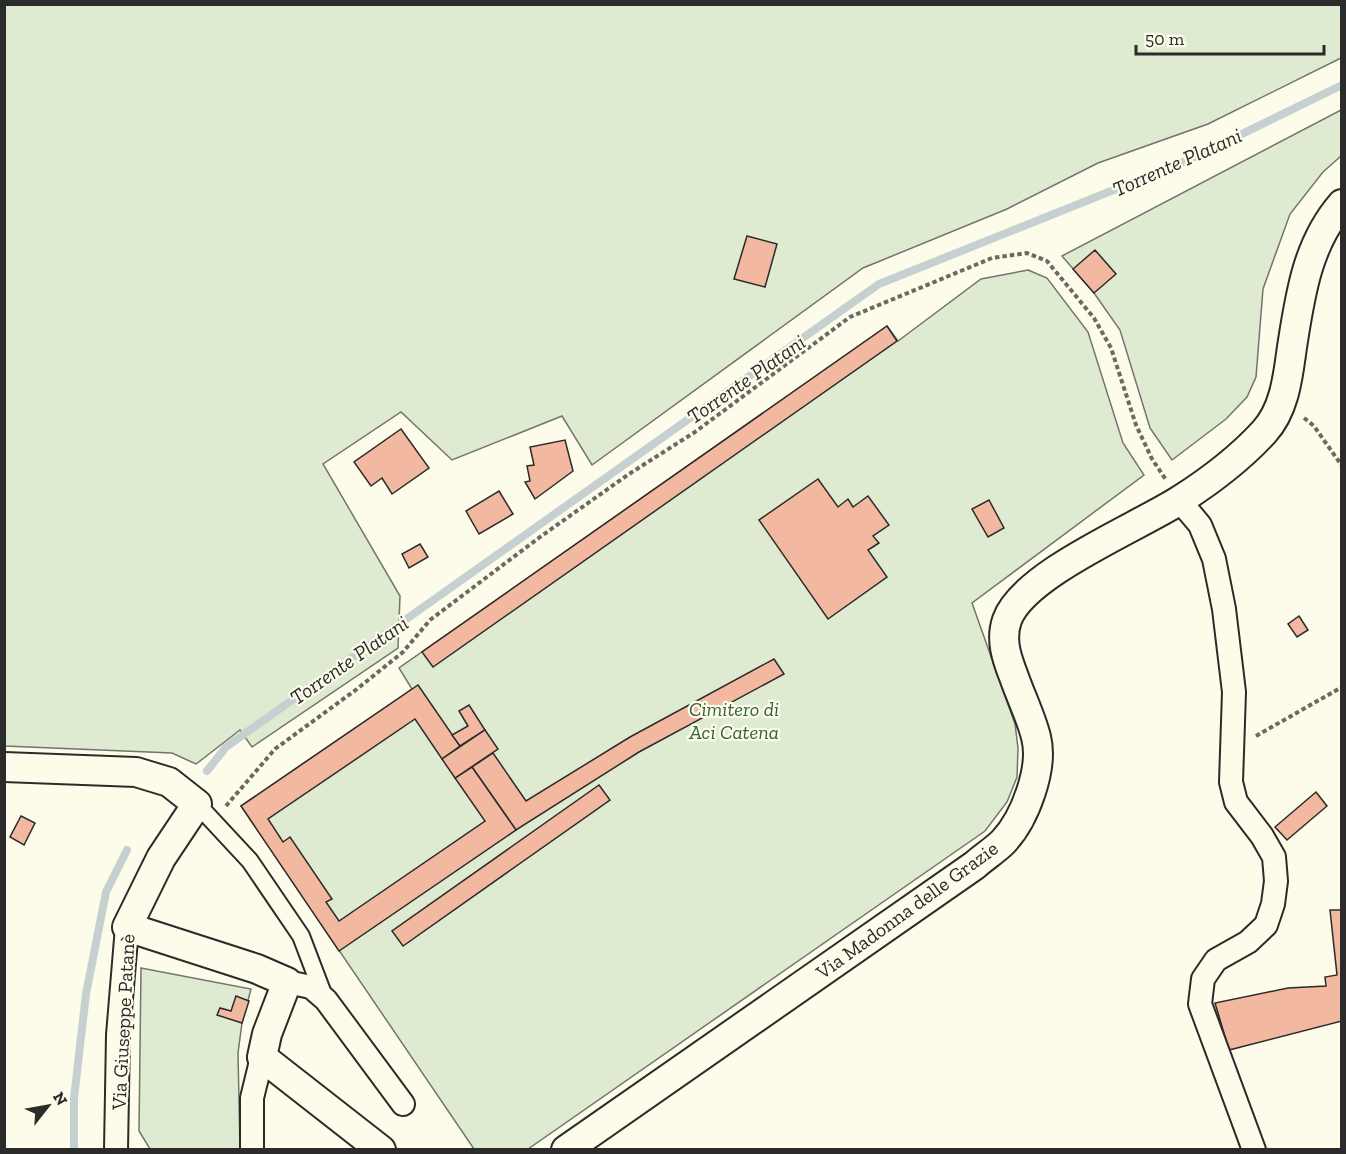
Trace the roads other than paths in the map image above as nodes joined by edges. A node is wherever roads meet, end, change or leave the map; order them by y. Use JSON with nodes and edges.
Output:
{"nodes":[{"id":1,"x":1341,"y":204,"type":"edge"},
{"id":2,"x":1179,"y":500,"type":"junction"},
{"id":3,"x":4,"y":767,"type":"edge"},
{"id":4,"x":205,"y":813,"type":"junction"},
{"id":5,"x":127,"y":927,"type":"junction"},
{"id":6,"x":288,"y":982,"type":"junction"},
{"id":7,"x":326,"y":1000,"type":"junction"},
{"id":8,"x":262,"y":1057,"type":"junction"},
{"id":9,"x":403,"y":1104,"type":"dead end"},
{"id":10,"x":116,"y":1149,"type":"edge"},
{"id":11,"x":252,"y":1149,"type":"edge"},
{"id":12,"x":381,"y":1149,"type":"edge"},
{"id":13,"x":566,"y":1149,"type":"edge"},
{"id":14,"x":1254,"y":1149,"type":"edge"}],
"edges":[{"from":1,"to":2,"type":"street","name":"Via Madonna delle Grazie"},
{"from":2,"to":13,"type":"street","name":"Via Madonna delle Grazie"},
{"from":2,"to":14,"type":"street"},
{"from":3,"to":4,"type":"street"},
{"from":4,"to":5,"type":"street","name":"Via Giuseppe Patanè"},
{"from":4,"to":7,"type":"street"},
{"from":5,"to":6,"type":"street"},
{"from":5,"to":10,"type":"street","name":"Via Giuseppe Patanè"},
{"from":6,"to":7,"type":"street"},
{"from":6,"to":8,"type":"street"},
{"from":7,"to":9,"type":"street"},
{"from":8,"to":11,"type":"street"},
{"from":8,"to":12,"type":"street"}]}
